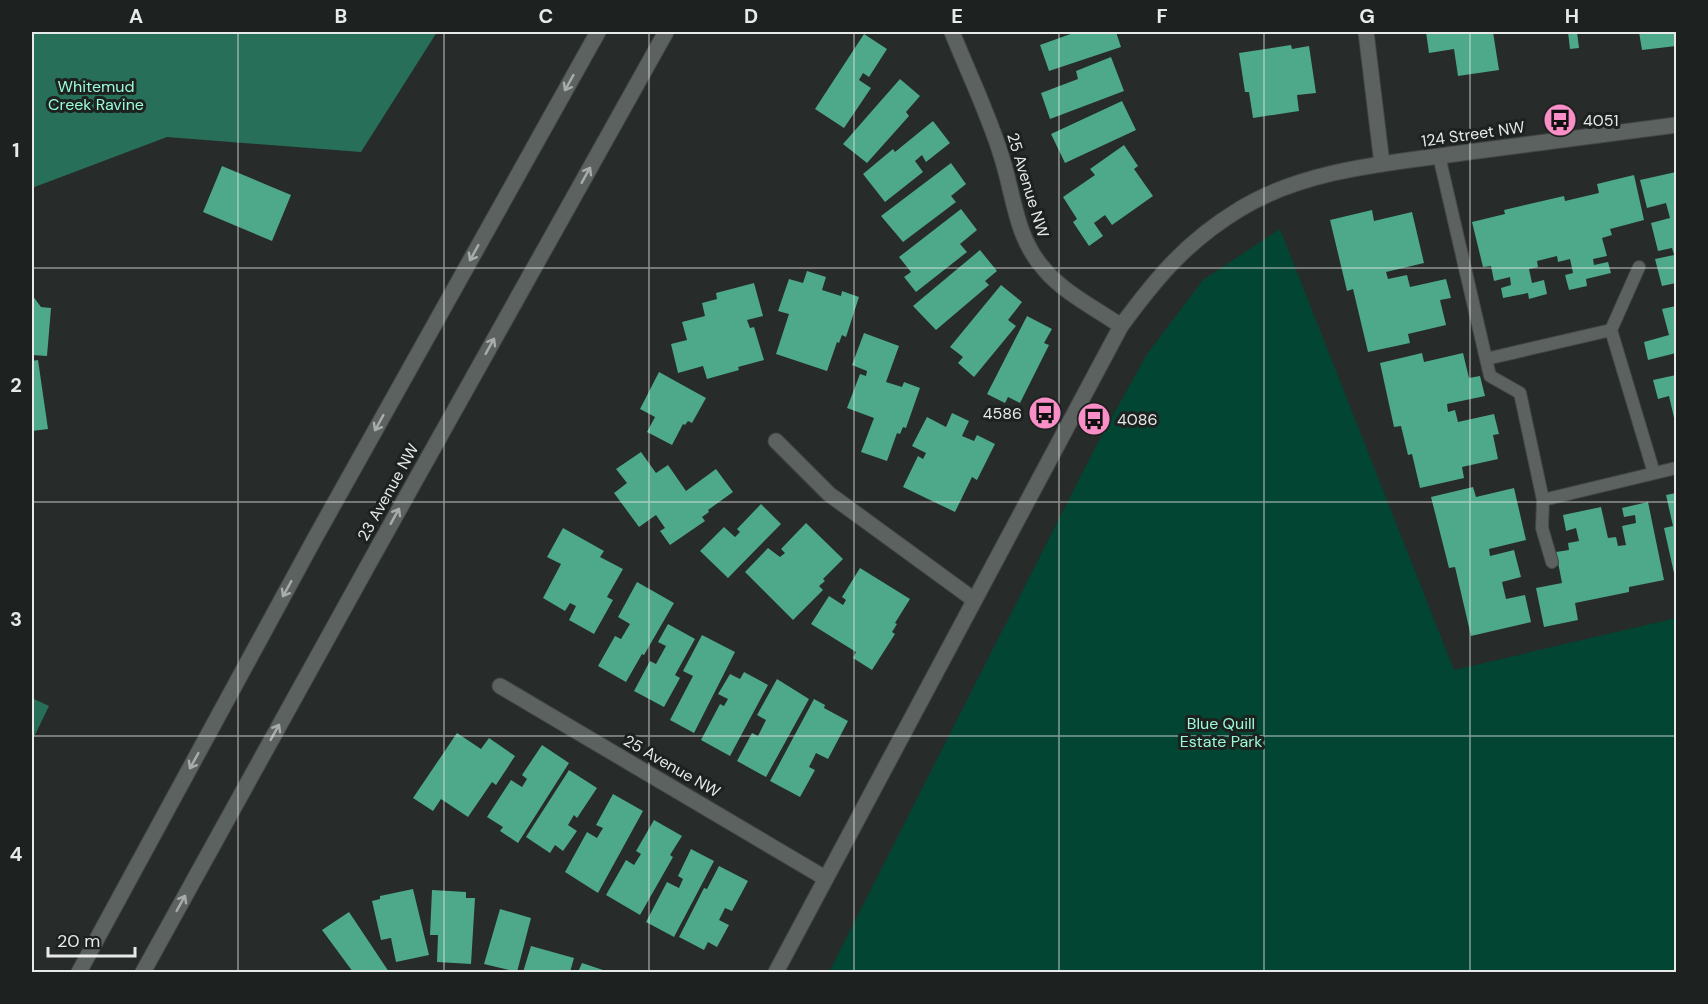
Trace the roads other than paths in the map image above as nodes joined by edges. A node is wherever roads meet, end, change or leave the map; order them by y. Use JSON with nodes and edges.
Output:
{"nodes":[{"id":1,"x":598,"y":32,"type":"edge"},
{"id":2,"x":666,"y":32,"type":"edge"},
{"id":3,"x":952,"y":32,"type":"edge"},
{"id":4,"x":1366,"y":32,"type":"edge"},
{"id":5,"x":1677,"y":124,"type":"edge"},
{"id":6,"x":1439,"y":156,"type":"junction"},
{"id":7,"x":1382,"y":164,"type":"junction"},
{"id":8,"x":1639,"y":267,"type":"dead end"},
{"id":9,"x":1121,"y":326,"type":"junction"},
{"id":10,"x":1611,"y":330,"type":"junction"},
{"id":11,"x":1486,"y":359,"type":"junction"},
{"id":12,"x":776,"y":441,"type":"dead end"},
{"id":13,"x":1677,"y":468,"type":"edge"},
{"id":14,"x":1654,"y":473,"type":"junction"},
{"id":15,"x":1543,"y":500,"type":"junction"},
{"id":16,"x":1552,"y":562,"type":"dead end"},
{"id":17,"x":973,"y":599,"type":"junction"},
{"id":18,"x":500,"y":686,"type":"dead end"},
{"id":19,"x":825,"y":878,"type":"junction"},
{"id":20,"x":79,"y":972,"type":"edge"},
{"id":21,"x":143,"y":972,"type":"edge"},
{"id":22,"x":776,"y":972,"type":"edge"}],
"edges":[{"from":1,"to":20,"type":"street","one_way":true},
{"from":21,"to":2,"type":"street","name":"23 Avenue NW","one_way":true},
{"from":3,"to":9,"type":"street","name":"25 Avenue NW"},
{"from":4,"to":7,"type":"street"},
{"from":5,"to":6,"type":"street","name":"124 Street NW"},
{"from":6,"to":7,"type":"street","name":"124 Street NW"},
{"from":6,"to":11,"type":"lane"},
{"from":7,"to":9,"type":"street","name":"124 Street NW"},
{"from":8,"to":10,"type":"lane"},
{"from":9,"to":17,"type":"street"},
{"from":10,"to":11,"type":"lane"},
{"from":10,"to":14,"type":"lane"},
{"from":11,"to":15,"type":"lane"},
{"from":12,"to":17,"type":"street"},
{"from":13,"to":14,"type":"lane"},
{"from":14,"to":15,"type":"lane"},
{"from":15,"to":16,"type":"lane"},
{"from":17,"to":19,"type":"street"},
{"from":18,"to":19,"type":"street","name":"25 Avenue NW"},
{"from":19,"to":22,"type":"street"}]}
